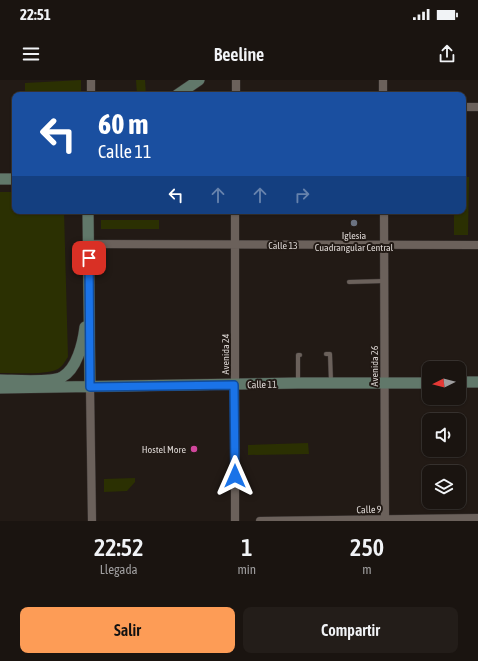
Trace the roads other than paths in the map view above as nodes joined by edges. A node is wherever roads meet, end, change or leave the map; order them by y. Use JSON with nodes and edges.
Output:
{"nodes":[{"id":1,"x":91,"y":80,"type":"edge"},
{"id":2,"x":199,"y":80,"type":"edge"},
{"id":3,"x":236,"y":80,"type":"edge"},
{"id":4,"x":383,"y":80,"type":"edge"},
{"id":5,"x":91,"y":92,"type":"edge"},
{"id":6,"x":181,"y":92,"type":"edge"},
{"id":7,"x":236,"y":92,"type":"edge"},
{"id":8,"x":384,"y":92,"type":"edge"},
{"id":9,"x":466,"y":107,"type":"edge"},
{"id":10,"x":478,"y":107,"type":"edge"},
{"id":11,"x":0,"y":179,"type":"edge"},
{"id":12,"x":12,"y":179,"type":"edge"},
{"id":13,"x":88,"y":214,"type":"edge"},
{"id":14,"x":236,"y":214,"type":"edge"},
{"id":15,"x":384,"y":214,"type":"edge"},
{"id":16,"x":88,"y":244,"type":"junction"},
{"id":17,"x":384,"y":244,"type":"junction"},
{"id":18,"x":235,"y":245,"type":"junction"},
{"id":19,"x":478,"y":245,"type":"edge"},
{"id":20,"x":384,"y":281,"type":"junction"},
{"id":21,"x":349,"y":282,"type":"dead end"},
{"id":22,"x":89,"y":301,"type":"junction"},
{"id":23,"x":83,"y":339,"type":"junction"},
{"id":24,"x":326,"y":354,"type":"dead end"},
{"id":25,"x":300,"y":355,"type":"dead end"},
{"id":26,"x":0,"y":380,"type":"edge"},
{"id":27,"x":466,"y":382,"type":"edge"},
{"id":28,"x":478,"y":382,"type":"edge"},
{"id":29,"x":298,"y":383,"type":"junction"},
{"id":30,"x":331,"y":383,"type":"junction"},
{"id":31,"x":384,"y":383,"type":"junction"},
{"id":32,"x":422,"y":383,"type":"edge"},
{"id":33,"x":234,"y":385,"type":"junction"},
{"id":34,"x":90,"y":387,"type":"junction"},
{"id":35,"x":0,"y":388,"type":"edge"},
{"id":36,"x":61,"y":388,"type":"junction"},
{"id":37,"x":478,"y":518,"type":"edge"},
{"id":38,"x":385,"y":520,"type":"edge"},
{"id":39,"x":92,"y":521,"type":"edge"},
{"id":40,"x":236,"y":521,"type":"edge"},
{"id":41,"x":260,"y":521,"type":"edge"}],
"edges":[{"from":1,"to":5,"type":"street"},
{"from":2,"to":6,"type":"main road"},
{"from":3,"to":7,"type":"street"},
{"from":4,"to":8,"type":"street"},
{"from":9,"to":10,"type":"street"},
{"from":11,"to":12,"type":"main road"},
{"from":13,"to":16,"type":"main road"},
{"from":14,"to":18,"type":"street","name":"Avenida 24"},
{"from":15,"to":17,"type":"street","name":"Avenida 26"},
{"from":16,"to":18,"type":"street","name":"Calle 13"},
{"from":16,"to":22,"type":"main road"},
{"from":17,"to":18,"type":"street","name":"Calle 13"},
{"from":17,"to":19,"type":"street","name":"Calle 13"},
{"from":17,"to":20,"type":"street","name":"Avenida 26"},
{"from":18,"to":33,"type":"street","name":"Avenida 24"},
{"from":20,"to":21,"type":"lane"},
{"from":20,"to":31,"type":"street","name":"Avenida 26"},
{"from":22,"to":23,"type":"main road"},
{"from":22,"to":34,"type":"main road"},
{"from":23,"to":26,"type":"main road"},
{"from":23,"to":36,"type":"main road"},
{"from":24,"to":30,"type":"lane"},
{"from":25,"to":29,"type":"lane"},
{"from":27,"to":28,"type":"main road"},
{"from":29,"to":30,"type":"main road","name":"Calle 11"},
{"from":29,"to":33,"type":"main road","name":"Calle 11"},
{"from":30,"to":31,"type":"main road","name":"Calle 11"},
{"from":31,"to":32,"type":"main road","name":"Calle 11"},
{"from":31,"to":38,"type":"street","name":"Avenida 26"},
{"from":33,"to":34,"type":"main road","name":"Calle 11"},
{"from":33,"to":40,"type":"street","name":"Avenida 24"},
{"from":34,"to":36,"type":"main road","name":"Calle 11"},
{"from":34,"to":39,"type":"street"},
{"from":35,"to":36,"type":"main road","name":"Calle 11"},
{"from":37,"to":38,"type":"street","name":"Calle 9"},
{"from":38,"to":41,"type":"street","name":"Calle 9"}]}
